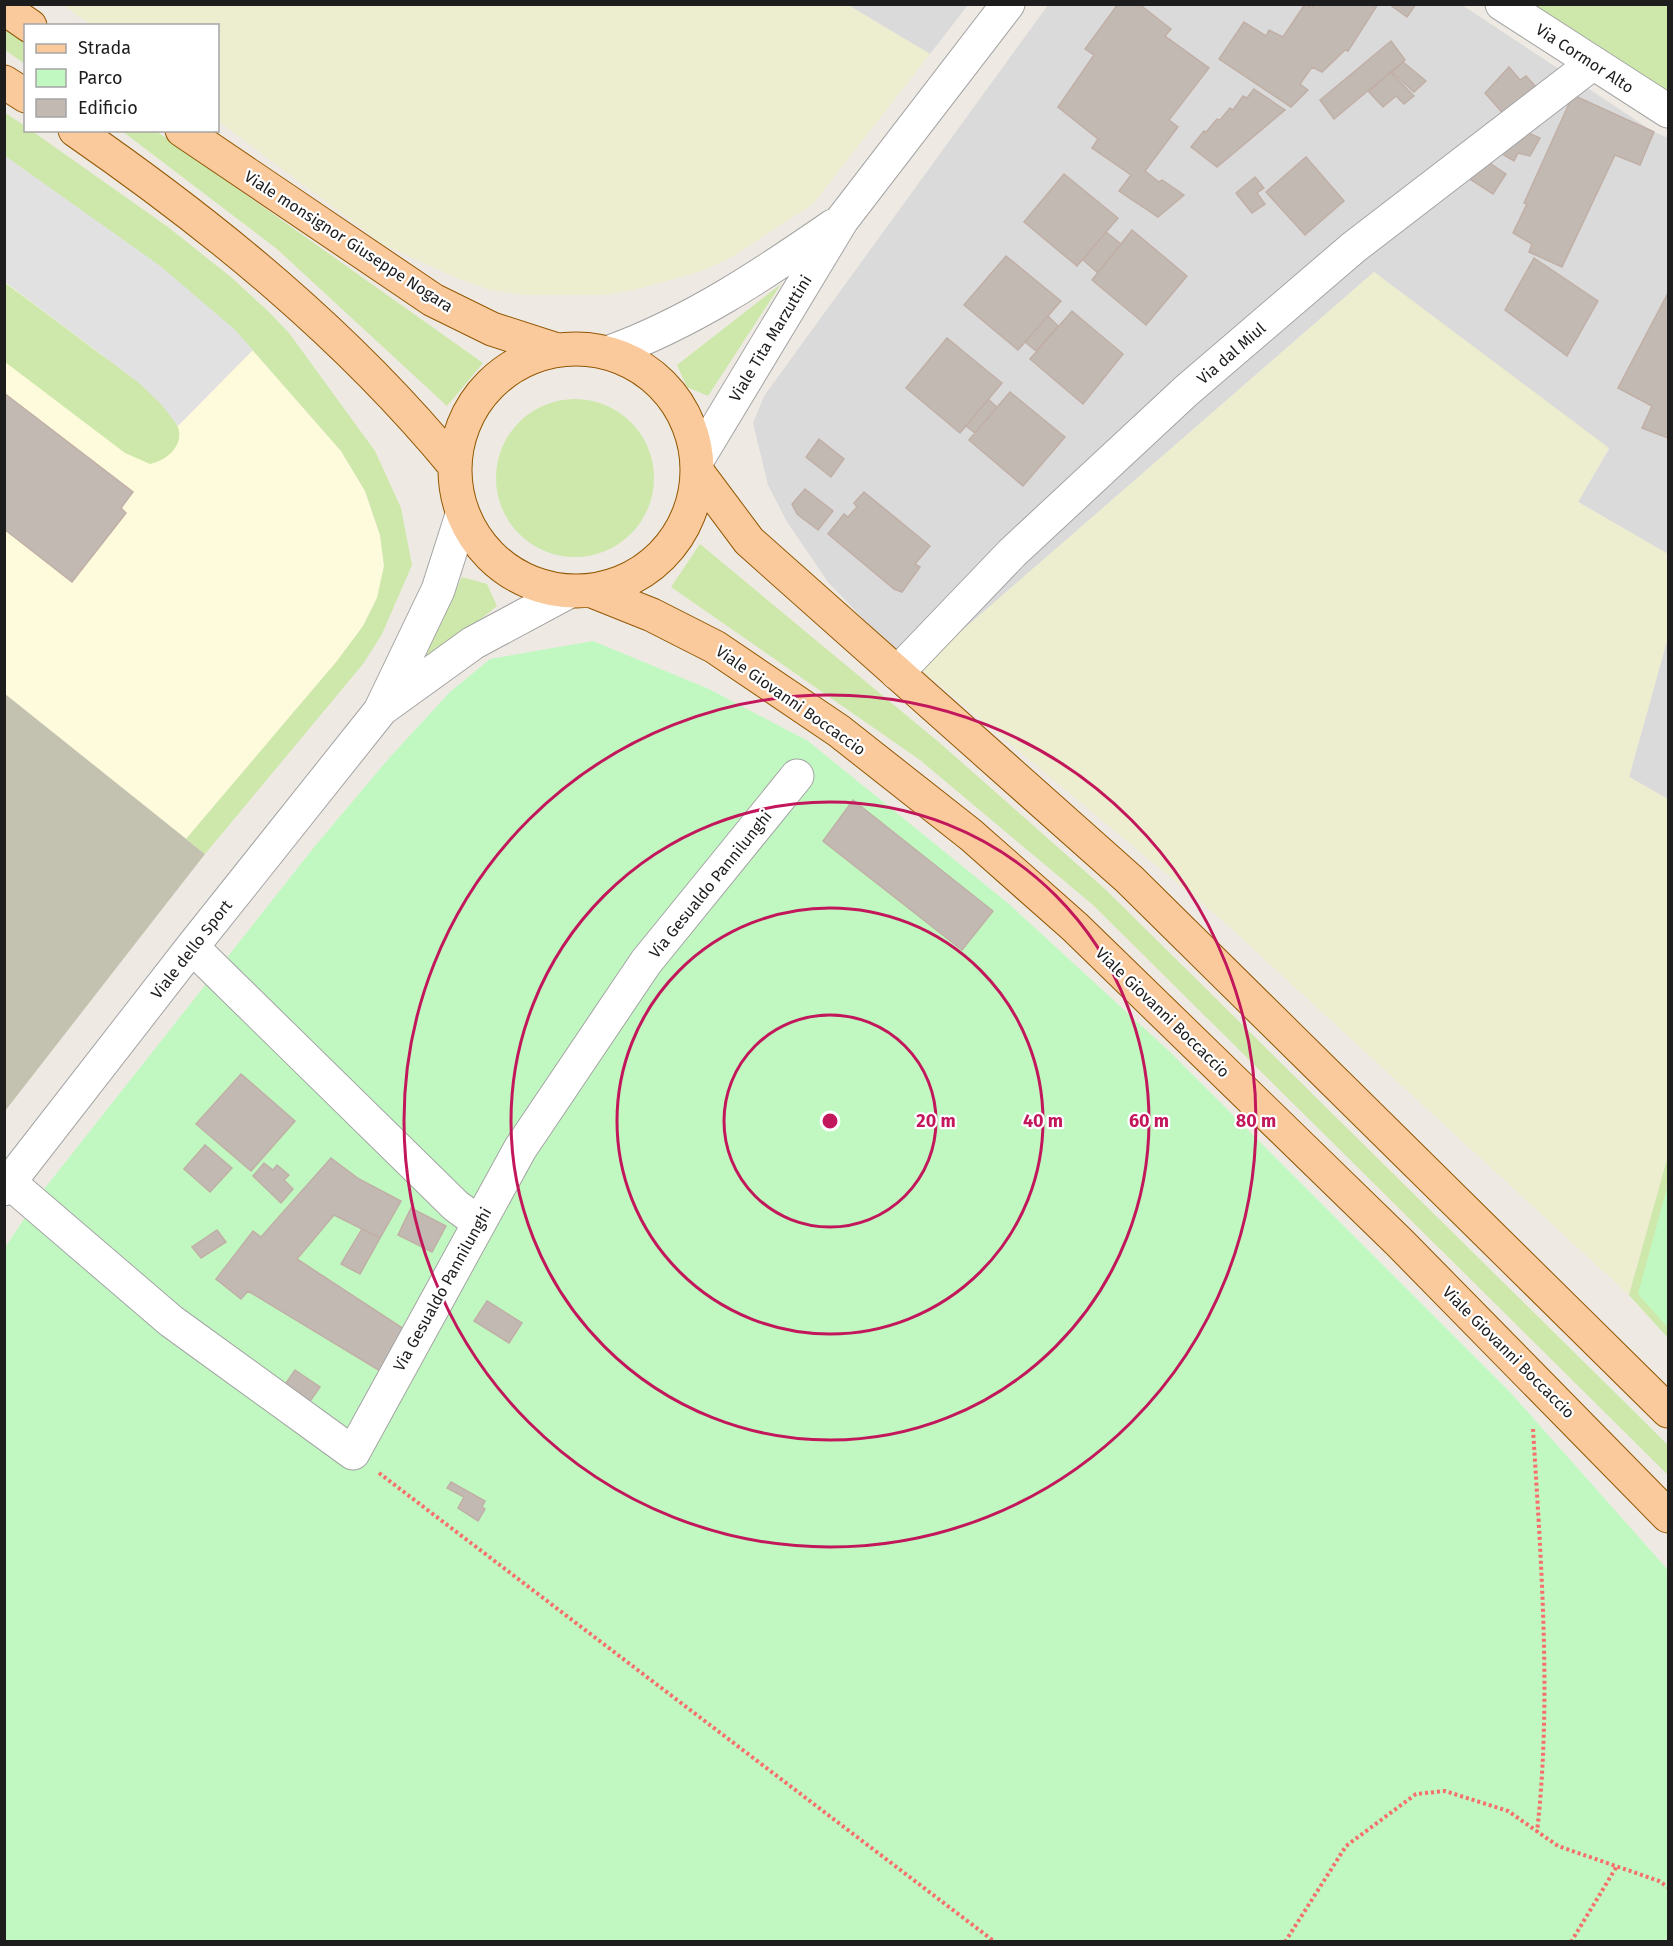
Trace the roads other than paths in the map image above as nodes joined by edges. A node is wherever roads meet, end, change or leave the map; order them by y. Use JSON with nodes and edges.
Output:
{"nodes":[{"id":1,"x":1008,"y":4,"type":"edge"},
{"id":2,"x":1502,"y":4,"type":"edge"},
{"id":3,"x":4,"y":8,"type":"edge"},
{"id":4,"x":27,"y":24,"type":"edge"},
{"id":5,"x":1592,"y":64,"type":"junction"},
{"id":6,"x":4,"y":82,"type":"edge"},
{"id":7,"x":24,"y":95,"type":"edge"},
{"id":8,"x":1668,"y":111,"type":"edge"},
{"id":9,"x":78,"y":132,"type":"edge"},
{"id":10,"x":185,"y":132,"type":"edge"},
{"id":11,"x":842,"y":220,"type":"junction"},
{"id":12,"x":557,"y":350,"type":"junction"},
{"id":13,"x":610,"y":352,"type":"junction"},
{"id":14,"x":699,"y":465,"type":"junction"},
{"id":15,"x":455,"y":466,"type":"junction"},
{"id":16,"x":462,"y":515,"type":"junction"},
{"id":17,"x":580,"y":591,"type":"junction"},
{"id":18,"x":897,"y":673,"type":"junction"},
{"id":19,"x":380,"y":711,"type":"junction"},
{"id":20,"x":797,"y":776,"type":"dead end"},
{"id":21,"x":192,"y":947,"type":"junction"},
{"id":22,"x":7,"y":1185,"type":"edge"},
{"id":23,"x":478,"y":1222,"type":"junction"},
{"id":24,"x":1668,"y":1411,"type":"edge"},
{"id":25,"x":1668,"y":1516,"type":"edge"}],
"edges":[{"from":1,"to":11,"type":"street","name":"Viale Tita Marzuttini"},
{"from":2,"to":5,"type":"street","name":"Via Cormor Alto"},
{"from":3,"to":4,"type":"main road"},
{"from":5,"to":8,"type":"street","name":"Via Cormor Alto"},
{"from":5,"to":18,"type":"street","name":"Via dal Miul"},
{"from":6,"to":7,"type":"main road"},
{"from":9,"to":15,"type":"main road"},
{"from":10,"to":12,"type":"main road","name":"Viale monsignor Giuseppe Nogara"},
{"from":11,"to":13,"type":"street","name":"Viale Tita Marzuttini"},
{"from":11,"to":14,"type":"street","name":"Viale Tita Marzuttini"},
{"from":12,"to":13,"type":"main road"},
{"from":12,"to":15,"type":"main road","name":"Viale Giovanni Boccaccio"},
{"from":13,"to":14,"type":"main road"},
{"from":14,"to":17,"type":"main road"},
{"from":14,"to":18,"type":"main road"},
{"from":15,"to":16,"type":"main road","name":"Viale Giovanni Boccaccio"},
{"from":16,"to":17,"type":"main road","name":"Viale Giovanni Boccaccio"},
{"from":16,"to":19,"type":"street","name":"Viale dello Sport"},
{"from":17,"to":19,"type":"street","name":"Viale dello Sport"},
{"from":17,"to":25,"type":"main road","name":"Viale Giovanni Boccaccio"},
{"from":18,"to":24,"type":"main road"},
{"from":19,"to":21,"type":"street","name":"Viale dello Sport"},
{"from":20,"to":23,"type":"street","name":"Via Gesualdo Pannilunghi"},
{"from":21,"to":22,"type":"street","name":"Viale dello Sport"},
{"from":21,"to":23,"type":"street"},
{"from":22,"to":23,"type":"street","name":"Via Gesualdo Pannilunghi"}]}
